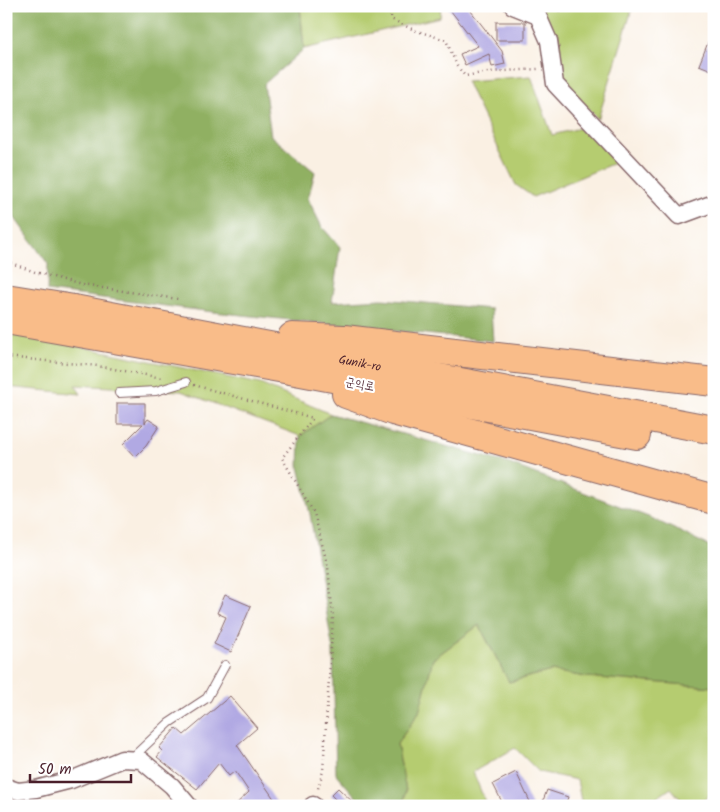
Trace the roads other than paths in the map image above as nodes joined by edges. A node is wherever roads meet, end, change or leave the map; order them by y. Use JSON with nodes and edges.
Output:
{"nodes":[{"id":1,"x":513,"y":6,"type":"edge"},
{"id":2,"x":714,"y":202,"type":"edge"},
{"id":3,"x":6,"y":298,"type":"edge"},
{"id":4,"x":6,"y":320,"type":"edge"},
{"id":5,"x":200,"y":333,"type":"junction"},
{"id":6,"x":279,"y":368,"type":"junction"},
{"id":7,"x":186,"y":382,"type":"road end"},
{"id":8,"x":714,"y":382,"type":"edge"},
{"id":9,"x":119,"y":393,"type":"dead end"},
{"id":10,"x":714,"y":430,"type":"edge"},
{"id":11,"x":714,"y":450,"type":"edge"},
{"id":12,"x":714,"y":500,"type":"edge"},
{"id":13,"x":225,"y":665,"type":"dead end"},
{"id":14,"x":130,"y":760,"type":"junction"},
{"id":15,"x":6,"y":787,"type":"edge"},
{"id":16,"x":189,"y":806,"type":"edge"}],
"edges":[{"from":1,"to":2,"type":"street"},
{"from":3,"to":5,"type":"highway","name":"Gunik-ro"},
{"from":4,"to":6,"type":"highway","name":"군익로"},
{"from":5,"to":8,"type":"highway"},
{"from":5,"to":10,"type":"highway","name":"Gunik-ro"},
{"from":6,"to":11,"type":"highway","name":"군익로"},
{"from":6,"to":12,"type":"highway"},
{"from":7,"to":9,"type":"lane"},
{"from":13,"to":14,"type":"lane"},
{"from":14,"to":15,"type":"street"},
{"from":14,"to":16,"type":"street"}]}
